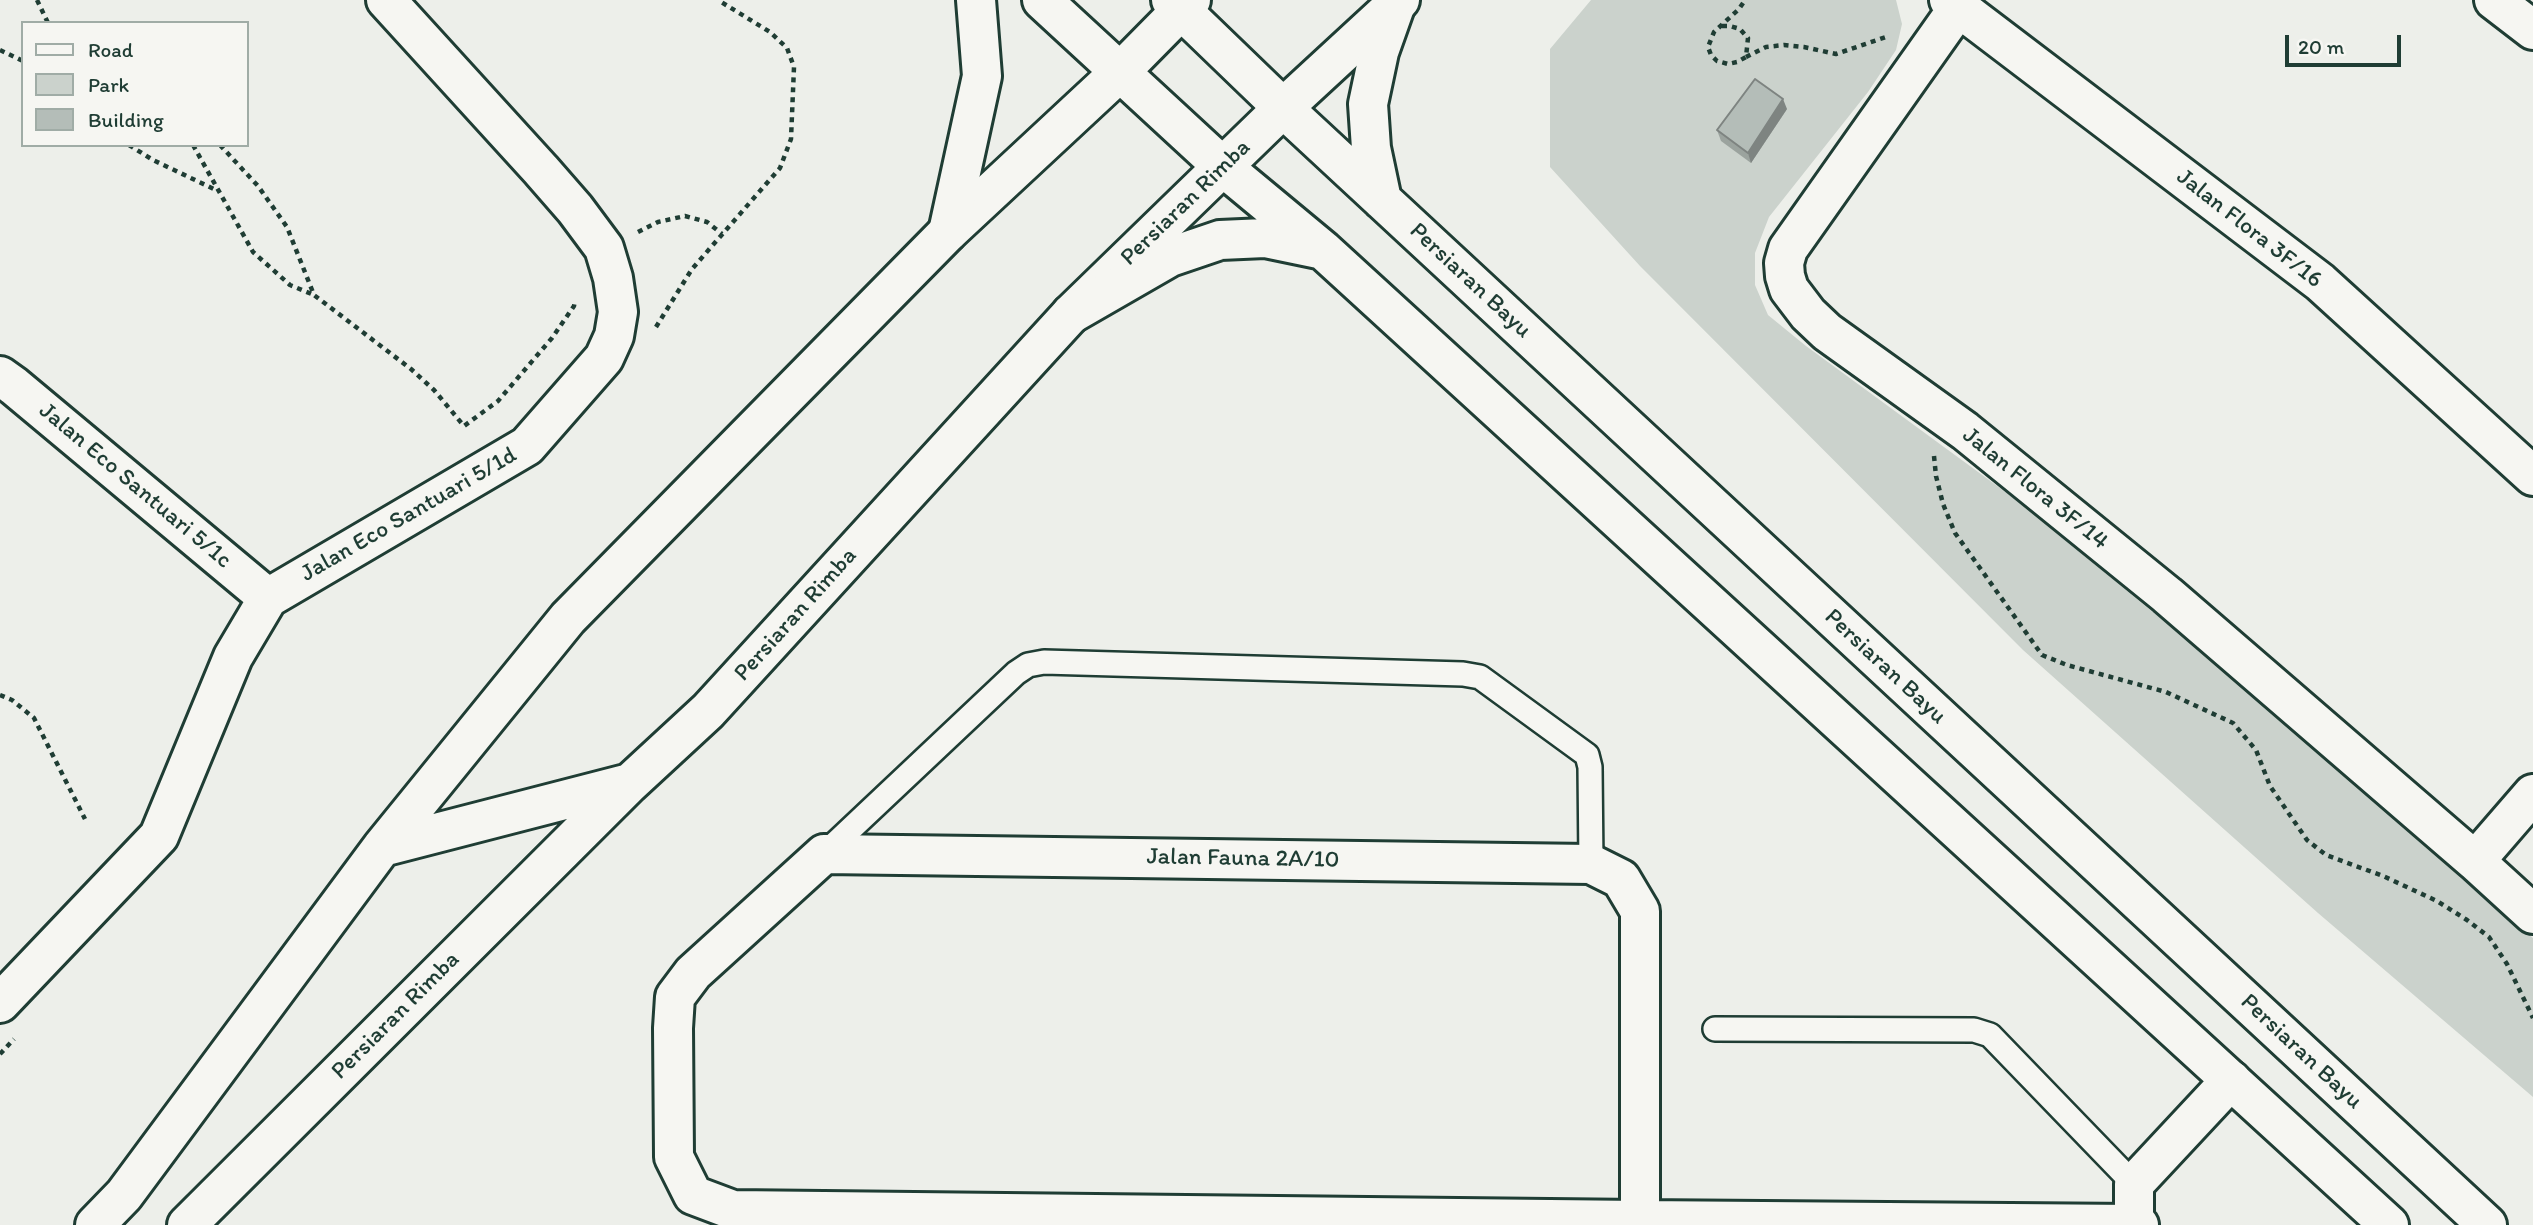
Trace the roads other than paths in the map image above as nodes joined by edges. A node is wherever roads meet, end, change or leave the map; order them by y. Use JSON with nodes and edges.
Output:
{"nodes":[{"id":1,"x":386,"y":0,"type":"edge"},
{"id":2,"x":976,"y":0,"type":"edge"},
{"id":3,"x":1041,"y":0,"type":"edge"},
{"id":4,"x":2494,"y":0,"type":"edge"},
{"id":5,"x":1398,"y":2,"type":"edge"},
{"id":6,"x":1181,"y":3,"type":"edge"},
{"id":7,"x":1950,"y":12,"type":"edge"},
{"id":8,"x":2533,"y":30,"type":"edge"},
{"id":9,"x":1121,"y":71,"type":"junction"},
{"id":10,"x":1283,"y":108,"type":"junction"},
{"id":11,"x":1223,"y":167,"type":"junction"},
{"id":12,"x":1382,"y":200,"type":"junction"},
{"id":13,"x":948,"y":232,"type":"junction"},
{"id":14,"x":1323,"y":250,"type":"junction"},
{"id":15,"x":1071,"y":314,"type":"junction"},
{"id":16,"x":0,"y":376,"type":"edge"},
{"id":17,"x":2533,"y":476,"type":"edge"},
{"id":18,"x":268,"y":598,"type":"junction"},
{"id":19,"x":628,"y":784,"type":"junction"},
{"id":20,"x":2533,"y":794,"type":"edge"},
{"id":21,"x":382,"y":847,"type":"junction"},
{"id":22,"x":824,"y":854,"type":"junction"},
{"id":23,"x":2475,"y":861,"type":"junction"},
{"id":24,"x":1591,"y":864,"type":"junction"},
{"id":25,"x":2533,"y":914,"type":"edge"},
{"id":26,"x":0,"y":1003,"type":"edge"},
{"id":27,"x":1715,"y":1029,"type":"dead end"},
{"id":28,"x":2231,"y":1080,"type":"junction"},
{"id":29,"x":2134,"y":1184,"type":"junction"},
{"id":30,"x":1640,"y":1222,"type":"edge"},
{"id":31,"x":2137,"y":1224,"type":"edge"},
{"id":32,"x":95,"y":1225,"type":"edge"},
{"id":33,"x":187,"y":1225,"type":"edge"},
{"id":34,"x":2389,"y":1225,"type":"edge"},
{"id":35,"x":2487,"y":1225,"type":"edge"}],
"edges":[{"from":1,"to":18,"type":"street","name":"Jalan Eco Santuari 5/1d"},
{"from":2,"to":13,"type":"street"},
{"from":3,"to":9,"type":"street"},
{"from":4,"to":8,"type":"street"},
{"from":5,"to":10,"type":"street","name":"Persiaran Rimba"},
{"from":5,"to":12,"type":"street"},
{"from":6,"to":9,"type":"street"},
{"from":6,"to":10,"type":"street","name":"Persiaran Bayu"},
{"from":7,"to":17,"type":"street","name":"Jalan Flora 3F/16"},
{"from":7,"to":23,"type":"street","name":"Jalan Flora 3F/14"},
{"from":9,"to":11,"type":"street"},
{"from":9,"to":13,"type":"street"},
{"from":10,"to":11,"type":"street","name":"Persiaran Rimba"},
{"from":10,"to":12,"type":"street","name":"Persiaran Bayu"},
{"from":11,"to":14,"type":"street"},
{"from":11,"to":15,"type":"street","name":"Persiaran Rimba"},
{"from":12,"to":35,"type":"street","name":"Persiaran Bayu"},
{"from":13,"to":21,"type":"street"},
{"from":14,"to":15,"type":"street"},
{"from":14,"to":28,"type":"street"},
{"from":15,"to":19,"type":"street","name":"Persiaran Rimba"},
{"from":16,"to":18,"type":"street","name":"Jalan Eco Santuari 5/1c"},
{"from":18,"to":26,"type":"street","name":"Jalan Eco Santuari 5/1d"},
{"from":19,"to":21,"type":"street"},
{"from":19,"to":33,"type":"street","name":"Persiaran Rimba"},
{"from":20,"to":23,"type":"street"},
{"from":21,"to":32,"type":"street"},
{"from":22,"to":24,"type":"street","name":"Jalan Fauna 2A/10"},
{"from":22,"to":24,"type":"lane"},
{"from":22,"to":30,"type":"street"},
{"from":23,"to":25,"type":"street","name":"Jalan Flora 3F/14"},
{"from":24,"to":30,"type":"street","name":"Jalan Fauna 2A/10"},
{"from":27,"to":29,"type":"lane"},
{"from":28,"to":29,"type":"street"},
{"from":28,"to":34,"type":"street"},
{"from":29,"to":31,"type":"street"},
{"from":30,"to":31,"type":"street"}]}
